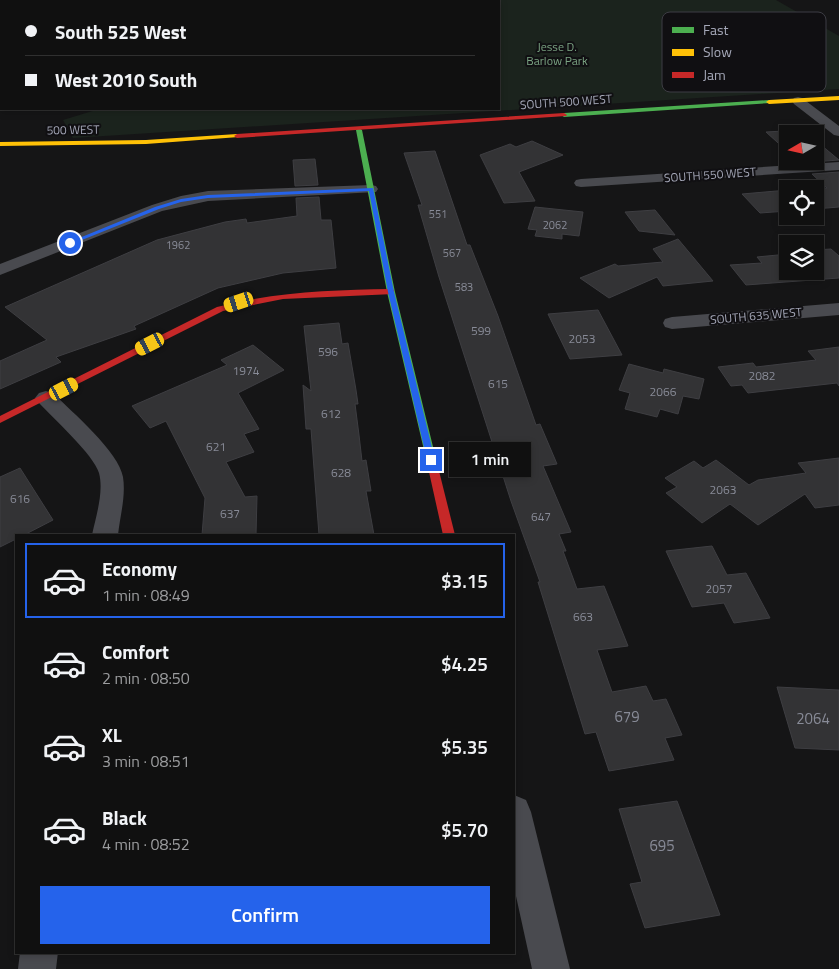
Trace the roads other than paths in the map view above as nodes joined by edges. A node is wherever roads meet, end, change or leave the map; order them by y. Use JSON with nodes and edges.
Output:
{"nodes":[{"id":1,"x":839,"y":98,"type":"edge"},
{"id":2,"x":798,"y":101,"type":"junction"},
{"id":3,"x":359,"y":130,"type":"junction"},
{"id":4,"x":839,"y":132,"type":"edge"},
{"id":5,"x":146,"y":142,"type":"joint"},
{"id":6,"x":0,"y":144,"type":"edge"},
{"id":7,"x":839,"y":166,"type":"edge"},
{"id":8,"x":581,"y":183,"type":"dead end"},
{"id":9,"x":371,"y":189,"type":"junction"},
{"id":10,"x":0,"y":270,"type":"edge"},
{"id":11,"x":391,"y":292,"type":"junction"},
{"id":12,"x":839,"y":308,"type":"edge"},
{"id":13,"x":672,"y":323,"type":"dead end"},
{"id":14,"x":46,"y":398,"type":"junction"},
{"id":15,"x":0,"y":420,"type":"edge"},
{"id":16,"x":105,"y":534,"type":"edge"},
{"id":17,"x":448,"y":534,"type":"edge"},
{"id":18,"x":515,"y":816,"type":"edge"},
{"id":19,"x":39,"y":954,"type":"edge"},
{"id":20,"x":37,"y":969,"type":"edge"},
{"id":21,"x":551,"y":969,"type":"edge"}],
"edges":[{"from":1,"to":2,"type":"street","name":"SOUTH 500 WEST"},
{"from":2,"to":3,"type":"street","name":"SOUTH 500 WEST"},
{"from":2,"to":4,"type":"street"},
{"from":3,"to":5,"type":"street","name":"SOUTH 500 WEST"},
{"from":3,"to":9,"type":"street"},
{"from":5,"to":6,"type":"street","name":"500 WEST"},
{"from":7,"to":8,"type":"street","name":"SOUTH 550 WEST"},
{"from":9,"to":10,"type":"street"},
{"from":9,"to":11,"type":"street"},
{"from":11,"to":14,"type":"street"},
{"from":11,"to":17,"type":"street"},
{"from":12,"to":13,"type":"street","name":"SOUTH 635 WEST"},
{"from":14,"to":15,"type":"street"},
{"from":14,"to":16,"type":"street"},
{"from":18,"to":21,"type":"street"},
{"from":19,"to":20,"type":"street"}]}
